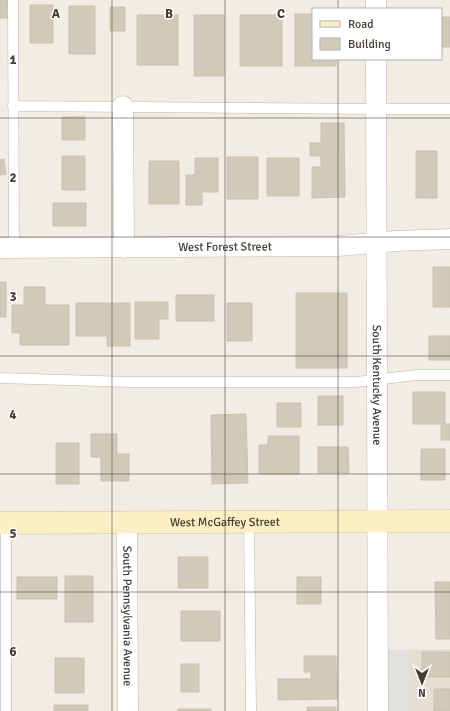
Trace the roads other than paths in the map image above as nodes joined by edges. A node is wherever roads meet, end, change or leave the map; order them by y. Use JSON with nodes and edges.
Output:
{"nodes":[{"id":1,"x":13,"y":0,"type":"edge"},
{"id":2,"x":376,"y":60,"type":"edge"},
{"id":3,"x":13,"y":106,"type":"junction"},
{"id":4,"x":123,"y":106,"type":"junction"},
{"id":5,"x":376,"y":109,"type":"junction"},
{"id":6,"x":450,"y":109,"type":"edge"},
{"id":7,"x":450,"y":239,"type":"edge"},
{"id":8,"x":378,"y":243,"type":"junction"},
{"id":9,"x":7,"y":248,"type":"edge"},
{"id":10,"x":124,"y":248,"type":"junction"},
{"id":11,"x":450,"y":375,"type":"edge"},
{"id":12,"x":0,"y":378,"type":"edge"},
{"id":13,"x":377,"y":381,"type":"junction"},
{"id":14,"x":250,"y":521,"type":"junction"},
{"id":15,"x":377,"y":521,"type":"junction"},
{"id":16,"x":450,"y":521,"type":"edge"},
{"id":17,"x":127,"y":522,"type":"junction"},
{"id":18,"x":3,"y":523,"type":"edge"},
{"id":19,"x":3,"y":642,"type":"edge"},
{"id":20,"x":6,"y":711,"type":"edge"},
{"id":21,"x":128,"y":711,"type":"edge"},
{"id":22,"x":252,"y":711,"type":"edge"},
{"id":23,"x":378,"y":711,"type":"edge"}],
"edges":[{"from":1,"to":3,"type":"lane"},
{"from":2,"to":5,"type":"street","name":"South Kentucky Avenue"},
{"from":3,"to":4,"type":"lane"},
{"from":3,"to":9,"type":"lane"},
{"from":4,"to":5,"type":"lane"},
{"from":4,"to":10,"type":"street"},
{"from":5,"to":6,"type":"lane"},
{"from":5,"to":8,"type":"street","name":"South Kentucky Avenue"},
{"from":7,"to":8,"type":"street","name":"West Forest Street"},
{"from":8,"to":10,"type":"street","name":"West Forest Street"},
{"from":8,"to":13,"type":"street","name":"South Kentucky Avenue"},
{"from":9,"to":10,"type":"street","name":"West Forest Street"},
{"from":11,"to":13,"type":"lane"},
{"from":12,"to":13,"type":"lane"},
{"from":13,"to":15,"type":"street","name":"South Kentucky Avenue"},
{"from":14,"to":15,"type":"main road","name":"West McGaffey Street"},
{"from":14,"to":17,"type":"main road","name":"West McGaffey Street"},
{"from":14,"to":22,"type":"lane"},
{"from":15,"to":16,"type":"main road","name":"West McGaffey Street"},
{"from":15,"to":23,"type":"street","name":"South Kentucky Avenue"},
{"from":17,"to":18,"type":"main road","name":"West McGaffey Street"},
{"from":17,"to":21,"type":"street","name":"South Pennsylvania Avenue"},
{"from":18,"to":19,"type":"lane"},
{"from":19,"to":20,"type":"lane"}]}
